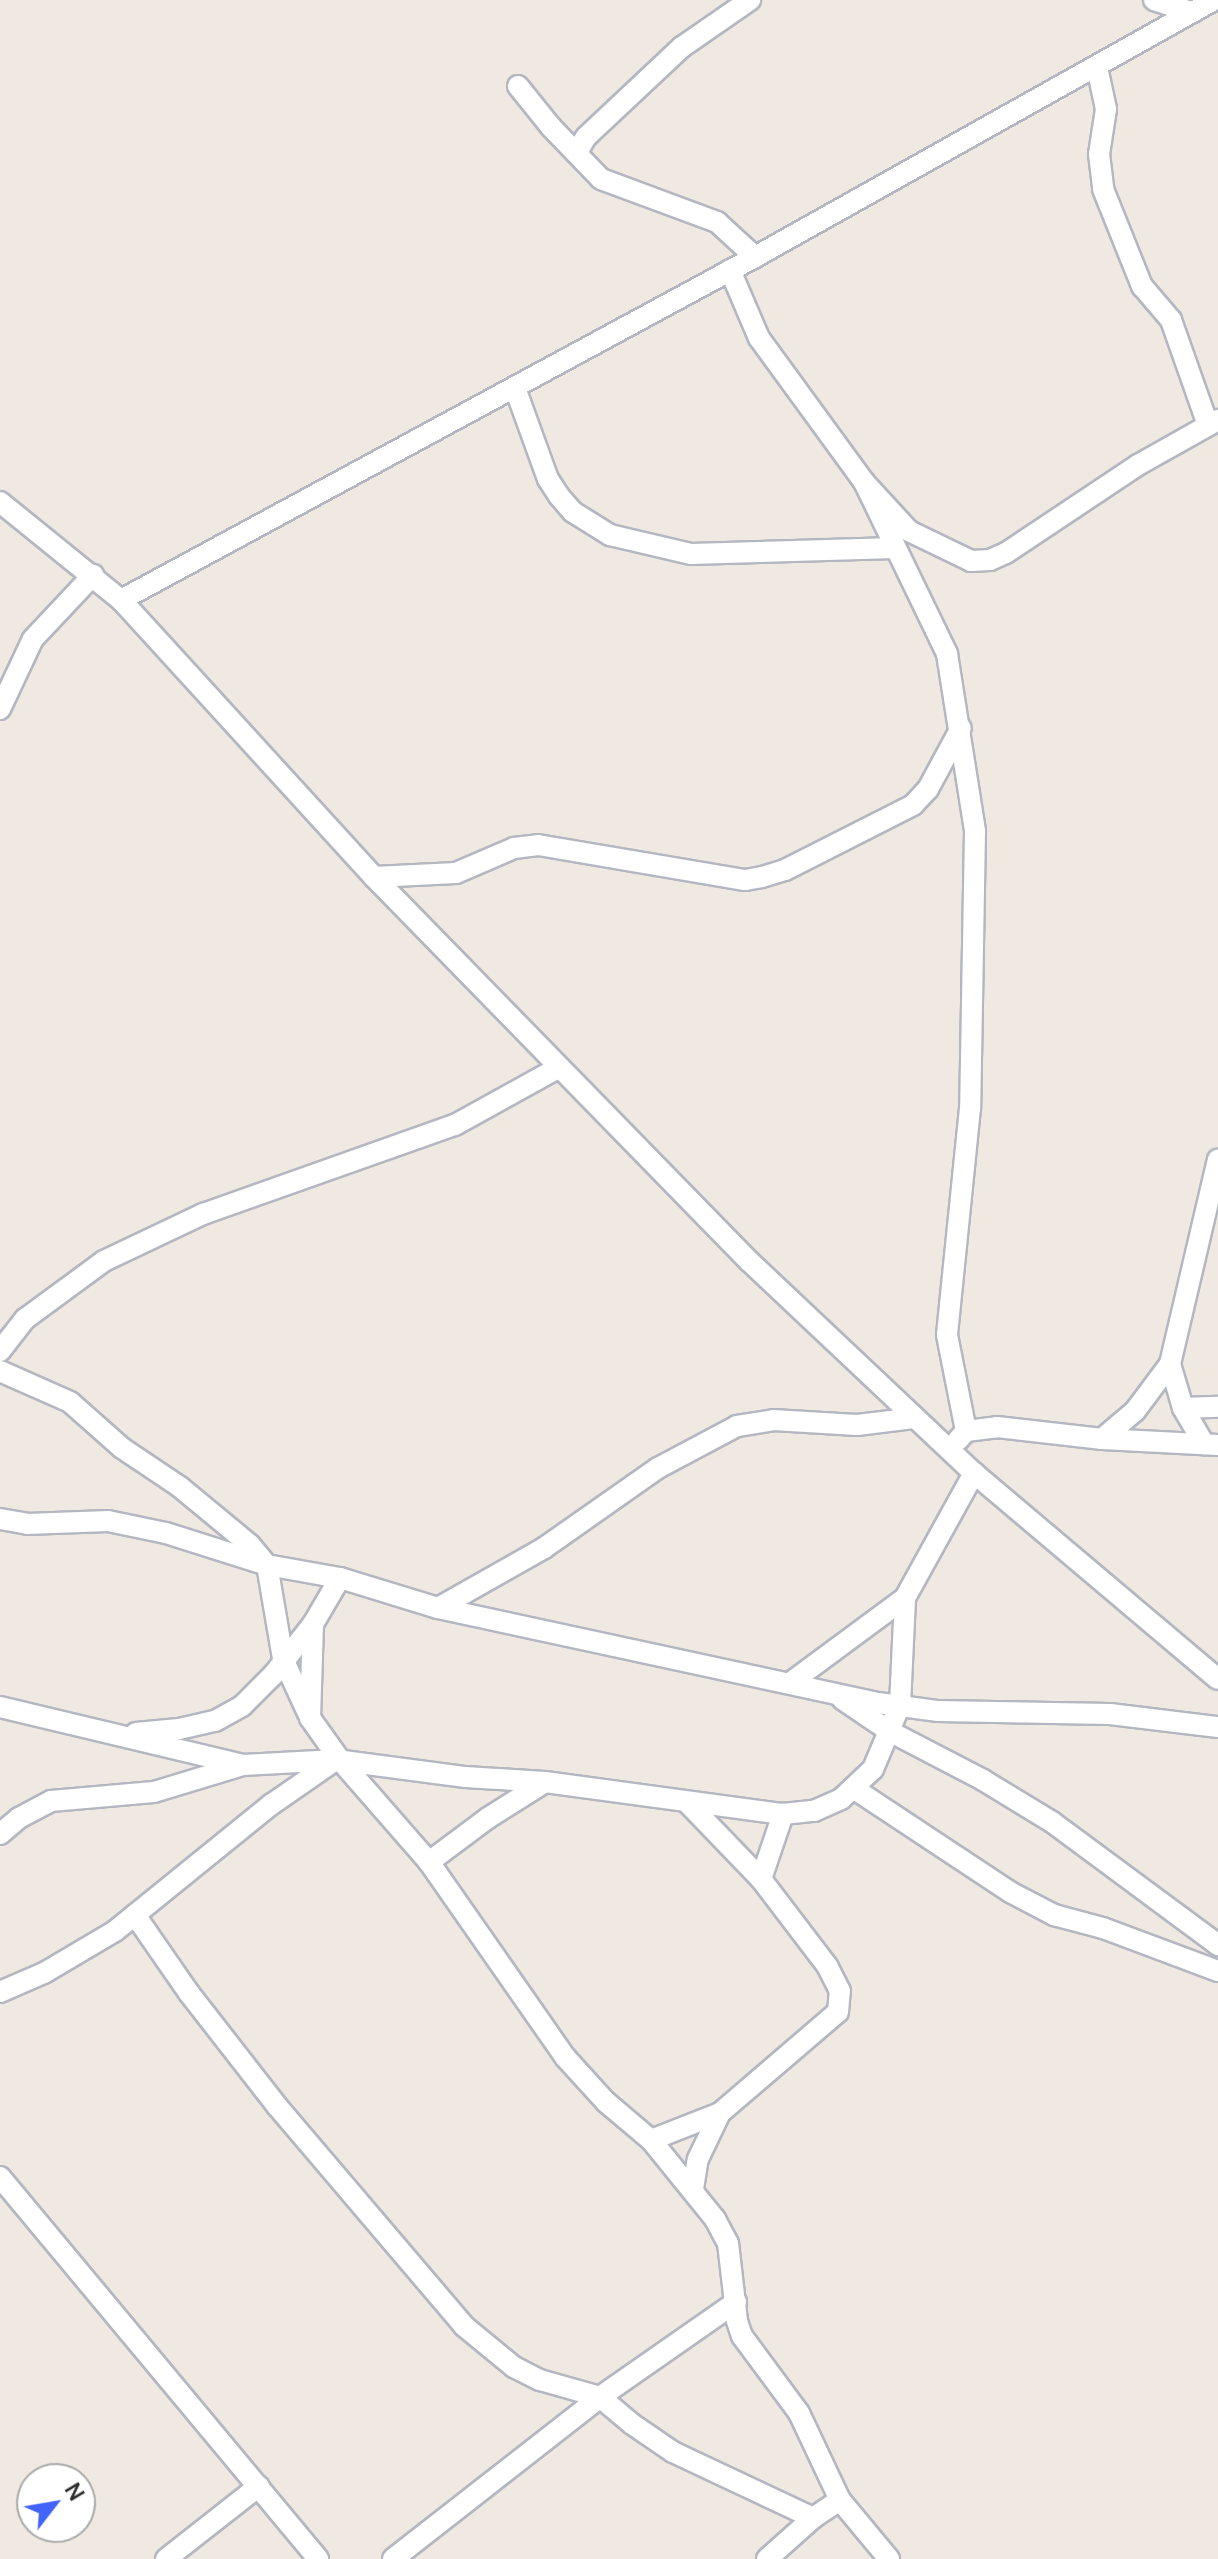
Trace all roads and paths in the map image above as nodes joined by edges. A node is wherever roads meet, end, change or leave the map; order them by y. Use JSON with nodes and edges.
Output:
{"nodes":[{"id":1,"x":750,"y":0,"type":"edge"},
{"id":2,"x":1154,"y":0,"type":"edge"},
{"id":3,"x":1214,"y":0,"type":"edge"},
{"id":4,"x":1192,"y":12,"type":"junction"},
{"id":5,"x":1097,"y":67,"type":"junction"},
{"id":6,"x":518,"y":86,"type":"dead end"},
{"id":7,"x":577,"y":152,"type":"junction"},
{"id":8,"x":755,"y":257,"type":"junction"},
{"id":9,"x":730,"y":270,"type":"junction"},
{"id":10,"x":515,"y":388,"type":"junction"},
{"id":11,"x":1213,"y":422,"type":"edge"},
{"id":12,"x":864,"y":482,"type":"junction"},
{"id":13,"x":0,"y":502,"type":"edge"},
{"id":14,"x":895,"y":548,"type":"junction"},
{"id":15,"x":93,"y":575,"type":"junction"},
{"id":16,"x":121,"y":600,"type":"junction"},
{"id":17,"x":0,"y":709,"type":"edge"},
{"id":18,"x":961,"y":728,"type":"junction"},
{"id":19,"x":374,"y":877,"type":"junction"},
{"id":20,"x":558,"y":1068,"type":"junction"},
{"id":21,"x":1218,"y":1160,"type":"edge"},
{"id":22,"x":0,"y":1351,"type":"edge"},
{"id":23,"x":1170,"y":1364,"type":"junction"},
{"id":24,"x":0,"y":1371,"type":"edge"},
{"id":25,"x":1218,"y":1407,"type":"edge"},
{"id":26,"x":1183,"y":1408,"type":"junction"},
{"id":27,"x":914,"y":1418,"type":"junction"},
{"id":28,"x":966,"y":1431,"type":"junction"},
{"id":29,"x":1102,"y":1439,"type":"junction"},
{"id":30,"x":1211,"y":1444,"type":"edge"},
{"id":31,"x":950,"y":1450,"type":"junction"},
{"id":32,"x":974,"y":1473,"type":"junction"},
{"id":33,"x":0,"y":1519,"type":"edge"},
{"id":34,"x":267,"y":1565,"type":"junction"},
{"id":35,"x":340,"y":1578,"type":"junction"},
{"id":36,"x":905,"y":1598,"type":"junction"},
{"id":37,"x":438,"y":1608,"type":"junction"},
{"id":38,"x":313,"y":1624,"type":"junction"},
{"id":39,"x":283,"y":1659,"type":"junction"},
{"id":40,"x":1218,"y":1679,"type":"edge"},
{"id":41,"x":790,"y":1683,"type":"junction"},
{"id":42,"x":832,"y":1692,"type":"junction"},
{"id":43,"x":900,"y":1705,"type":"junction"},
{"id":44,"x":0,"y":1707,"type":"edge"},
{"id":45,"x":310,"y":1718,"type":"junction"},
{"id":46,"x":1218,"y":1727,"type":"edge"},
{"id":47,"x":889,"y":1731,"type":"junction"},
{"id":48,"x":117,"y":1734,"type":"junction"},
{"id":49,"x":338,"y":1760,"type":"junction"},
{"id":50,"x":243,"y":1765,"type":"junction"},
{"id":51,"x":545,"y":1782,"type":"junction"},
{"id":52,"x":853,"y":1788,"type":"junction"},
{"id":53,"x":687,"y":1802,"type":"junction"},
{"id":54,"x":783,"y":1814,"type":"junction"},
{"id":55,"x":0,"y":1834,"type":"edge"},
{"id":56,"x":429,"y":1862,"type":"junction"},
{"id":57,"x":761,"y":1879,"type":"junction"},
{"id":58,"x":135,"y":1915,"type":"junction"},
{"id":59,"x":1218,"y":1945,"type":"edge"},
{"id":60,"x":1218,"y":1971,"type":"edge"},
{"id":61,"x":0,"y":1992,"type":"edge"},
{"id":62,"x":720,"y":2113,"type":"junction"},
{"id":63,"x":651,"y":2140,"type":"junction"},
{"id":64,"x":0,"y":2177,"type":"edge"},
{"id":65,"x":693,"y":2189,"type":"junction"},
{"id":66,"x":736,"y":2302,"type":"junction"},
{"id":67,"x":600,"y":2397,"type":"junction"},
{"id":68,"x":259,"y":2486,"type":"junction"},
{"id":69,"x":840,"y":2500,"type":"junction"},
{"id":70,"x":813,"y":2518,"type":"junction"},
{"id":71,"x":166,"y":2559,"type":"edge"},
{"id":72,"x":318,"y":2559,"type":"edge"},
{"id":73,"x":393,"y":2559,"type":"edge"},
{"id":74,"x":767,"y":2559,"type":"edge"},
{"id":75,"x":889,"y":2559,"type":"edge"}],
"edges":[{"from":1,"to":7,"type":"street"},
{"from":2,"to":4,"type":"street"},
{"from":3,"to":4,"type":"street"},
{"from":4,"to":5,"type":"street"},
{"from":5,"to":8,"type":"street"},
{"from":5,"to":11,"type":"street"},
{"from":6,"to":7,"type":"street"},
{"from":7,"to":8,"type":"street"},
{"from":8,"to":9,"type":"street"},
{"from":9,"to":10,"type":"street"},
{"from":9,"to":12,"type":"street"},
{"from":10,"to":14,"type":"street"},
{"from":10,"to":16,"type":"street"},
{"from":11,"to":12,"type":"street"},
{"from":12,"to":14,"type":"street"},
{"from":13,"to":15,"type":"street"},
{"from":14,"to":18,"type":"street"},
{"from":15,"to":16,"type":"street"},
{"from":15,"to":17,"type":"street"},
{"from":16,"to":19,"type":"street"},
{"from":18,"to":19,"type":"street"},
{"from":18,"to":28,"type":"street"},
{"from":19,"to":20,"type":"street"},
{"from":20,"to":22,"type":"street"},
{"from":20,"to":27,"type":"street"},
{"from":21,"to":23,"type":"street"},
{"from":23,"to":26,"type":"street"},
{"from":23,"to":29,"type":"street"},
{"from":24,"to":34,"type":"street"},
{"from":25,"to":26,"type":"street"},
{"from":26,"to":30,"type":"street"},
{"from":27,"to":31,"type":"street"},
{"from":27,"to":37,"type":"street"},
{"from":28,"to":29,"type":"street"},
{"from":28,"to":31,"type":"street"},
{"from":29,"to":30,"type":"street"},
{"from":31,"to":32,"type":"street"},
{"from":32,"to":36,"type":"street"},
{"from":32,"to":40,"type":"street"},
{"from":33,"to":34,"type":"street"},
{"from":34,"to":35,"type":"street"},
{"from":34,"to":39,"type":"street"},
{"from":35,"to":37,"type":"street"},
{"from":35,"to":38,"type":"street"},
{"from":36,"to":41,"type":"street"},
{"from":36,"to":43,"type":"street"},
{"from":37,"to":41,"type":"street"},
{"from":38,"to":39,"type":"street"},
{"from":38,"to":45,"type":"street"},
{"from":39,"to":45,"type":"street"},
{"from":39,"to":48,"type":"street"},
{"from":41,"to":42,"type":"street"},
{"from":42,"to":43,"type":"street"},
{"from":42,"to":47,"type":"street"},
{"from":43,"to":46,"type":"street"},
{"from":43,"to":47,"type":"street"},
{"from":44,"to":48,"type":"street"},
{"from":45,"to":49,"type":"street"},
{"from":47,"to":52,"type":"street"},
{"from":47,"to":59,"type":"street"},
{"from":48,"to":50,"type":"street"},
{"from":49,"to":50,"type":"street"},
{"from":49,"to":51,"type":"street"},
{"from":49,"to":56,"type":"street"},
{"from":49,"to":58,"type":"street"},
{"from":50,"to":55,"type":"street"},
{"from":51,"to":53,"type":"street"},
{"from":51,"to":56,"type":"street"},
{"from":52,"to":54,"type":"street"},
{"from":52,"to":60,"type":"street"},
{"from":53,"to":54,"type":"street"},
{"from":53,"to":57,"type":"street"},
{"from":54,"to":57,"type":"street"},
{"from":56,"to":63,"type":"street"},
{"from":57,"to":62,"type":"street"},
{"from":58,"to":61,"type":"street"},
{"from":58,"to":67,"type":"street"},
{"from":62,"to":63,"type":"street"},
{"from":62,"to":65,"type":"street"},
{"from":63,"to":65,"type":"street"},
{"from":64,"to":68,"type":"street"},
{"from":65,"to":66,"type":"street"},
{"from":66,"to":67,"type":"street"},
{"from":66,"to":69,"type":"street"},
{"from":67,"to":70,"type":"street"},
{"from":67,"to":73,"type":"street"},
{"from":68,"to":71,"type":"street"},
{"from":68,"to":72,"type":"street"},
{"from":69,"to":70,"type":"street"},
{"from":69,"to":75,"type":"street"},
{"from":70,"to":74,"type":"street"}]}
